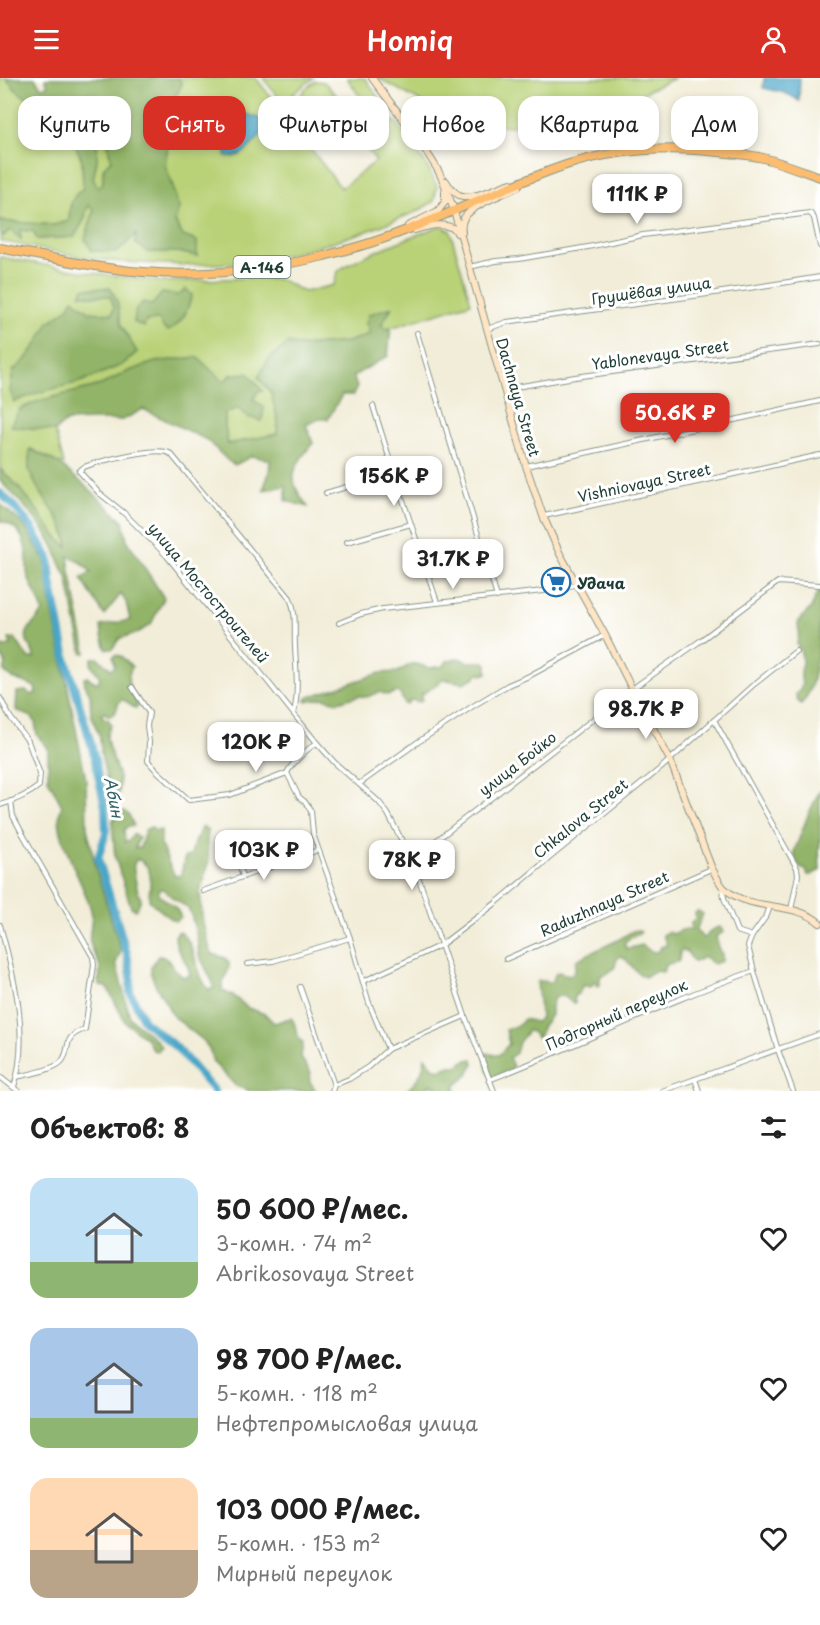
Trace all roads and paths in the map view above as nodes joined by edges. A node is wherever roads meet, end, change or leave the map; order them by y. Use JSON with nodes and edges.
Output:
{"nodes":[{"id":1,"x":372,"y":78,"type":"edge"},
{"id":2,"x":568,"y":165,"type":"junction"},
{"id":3,"x":437,"y":168,"type":"junction"},
{"id":4,"x":820,"y":177,"type":"edge"},
{"id":5,"x":454,"y":211,"type":"junction"},
{"id":6,"x":376,"y":242,"type":"junction"},
{"id":7,"x":462,"y":245,"type":"junction"},
{"id":8,"x":820,"y":246,"type":"edge"},
{"id":9,"x":0,"y":248,"type":"edge"},
{"id":10,"x":469,"y":267,"type":"junction"},
{"id":11,"x":820,"y":278,"type":"edge"},
{"id":12,"x":487,"y":329,"type":"junction"},
{"id":13,"x":417,"y":333,"type":"dead end"},
{"id":14,"x":820,"y":344,"type":"edge"},
{"id":15,"x":504,"y":389,"type":"junction"},
{"id":16,"x":820,"y":401,"type":"edge"},
{"id":17,"x":373,"y":406,"type":"dead end"},
{"id":18,"x":820,"y":455,"type":"edge"},
{"id":19,"x":526,"y":466,"type":"junction"},
{"id":20,"x":394,"y":473,"type":"junction"},
{"id":21,"x":326,"y":493,"type":"dead end"},
{"id":22,"x":543,"y":516,"type":"junction"},
{"id":23,"x":411,"y":524,"type":"junction"},
{"id":24,"x":347,"y":542,"type":"dead end"},
{"id":25,"x":577,"y":584,"type":"junction"},
{"id":26,"x":820,"y":585,"type":"edge"},
{"id":27,"x":497,"y":597,"type":"junction"},
{"id":28,"x":437,"y":602,"type":"junction"},
{"id":29,"x":339,"y":623,"type":"dead end"},
{"id":30,"x":605,"y":635,"type":"junction"},
{"id":31,"x":795,"y":651,"type":"dead end"},
{"id":32,"x":132,"y":687,"type":"dead end"},
{"id":33,"x":632,"y":689,"type":"junction"},
{"id":34,"x":0,"y":698,"type":"edge"},
{"id":35,"x":294,"y":713,"type":"junction"},
{"id":36,"x":714,"y":720,"type":"junction"},
{"id":37,"x":317,"y":743,"type":"junction"},
{"id":38,"x":670,"y":759,"type":"junction"},
{"id":39,"x":287,"y":773,"type":"junction"},
{"id":40,"x":359,"y":784,"type":"junction"},
{"id":41,"x":11,"y":801,"type":"junction"},
{"id":42,"x":0,"y":805,"type":"edge"},
{"id":43,"x":231,"y":836,"type":"dead end"},
{"id":44,"x":318,"y":850,"type":"junction"},
{"id":45,"x":414,"y":864,"type":"junction"},
{"id":46,"x":712,"y":868,"type":"junction"},
{"id":47,"x":243,"y":877,"type":"junction"},
{"id":48,"x":723,"y":888,"type":"junction"},
{"id":49,"x":203,"y":891,"type":"dead end"},
{"id":50,"x":770,"y":906,"type":"junction"},
{"id":51,"x":791,"y":910,"type":"junction"},
{"id":52,"x":820,"y":922,"type":"edge"},
{"id":53,"x":0,"y":925,"type":"edge"},
{"id":54,"x":752,"y":936,"type":"junction"},
{"id":55,"x":350,"y":938,"type":"junction"},
{"id":56,"x":441,"y":945,"type":"junction"},
{"id":57,"x":506,"y":959,"type":"dead end"},
{"id":58,"x":247,"y":964,"type":"dead end"},
{"id":59,"x":753,"y":971,"type":"junction"},
{"id":60,"x":364,"y":981,"type":"junction"},
{"id":61,"x":300,"y":987,"type":"dead end"},
{"id":62,"x":465,"y":1016,"type":"junction"},
{"id":63,"x":820,"y":1034,"type":"edge"},
{"id":64,"x":388,"y":1049,"type":"junction"},
{"id":65,"x":778,"y":1050,"type":"junction"},
{"id":66,"x":0,"y":1077,"type":"edge"},
{"id":67,"x":17,"y":1077,"type":"junction"},
{"id":68,"x":695,"y":1079,"type":"junction"},
{"id":69,"x":489,"y":1080,"type":"junction"},
{"id":70,"x":334,"y":1085,"type":"junction"},
{"id":71,"x":16,"y":1089,"type":"edge"},
{"id":72,"x":332,"y":1091,"type":"edge"},
{"id":73,"x":494,"y":1091,"type":"edge"},
{"id":74,"x":662,"y":1091,"type":"edge"},
{"id":75,"x":699,"y":1091,"type":"edge"},
{"id":76,"x":794,"y":1091,"type":"edge"}],
"edges":[{"from":1,"to":3,"type":"main road"},
{"from":2,"to":3,"type":"main road"},
{"from":2,"to":4,"type":"highway","number":"А-146"},
{"from":2,"to":5,"type":"highway","number":"А-146"},
{"from":2,"to":7,"type":"main road"},
{"from":3,"to":5,"type":"main road","name":"Dachnaya Street"},
{"from":3,"to":6,"type":"main road"},
{"from":5,"to":6,"type":"highway","number":"А-146"},
{"from":5,"to":7,"type":"main road","name":"Dachnaya Street"},
{"from":6,"to":7,"type":"main road"},
{"from":6,"to":9,"type":"highway","number":"А-146"},
{"from":7,"to":10,"type":"main road","name":"Dachnaya Street"},
{"from":8,"to":10,"type":"street"},
{"from":10,"to":12,"type":"main road","name":"Dachnaya Street"},
{"from":11,"to":12,"type":"street","name":"Грушёвая улица"},
{"from":12,"to":15,"type":"main road","name":"Dachnaya Street"},
{"from":13,"to":27,"type":"street"},
{"from":14,"to":15,"type":"street","name":"Yablonevaya Street"},
{"from":15,"to":19,"type":"main road","name":"Dachnaya Street"},
{"from":16,"to":19,"type":"street"},
{"from":17,"to":20,"type":"street"},
{"from":18,"to":22,"type":"street","name":"Vishniovaya Street"},
{"from":19,"to":22,"type":"main road","name":"Dachnaya Street"},
{"from":20,"to":21,"type":"street"},
{"from":20,"to":23,"type":"street"},
{"from":22,"to":25,"type":"main road","name":"Dachnaya Street"},
{"from":23,"to":24,"type":"street"},
{"from":23,"to":28,"type":"street"},
{"from":25,"to":27,"type":"street"},
{"from":25,"to":30,"type":"main road","name":"Dachnaya Street"},
{"from":26,"to":33,"type":"street","name":"улица Бойко"},
{"from":27,"to":28,"type":"street"},
{"from":28,"to":29,"type":"street"},
{"from":30,"to":33,"type":"main road","name":"Dachnaya Street"},
{"from":30,"to":40,"type":"street"},
{"from":31,"to":36,"type":"street","name":"Chkalova Street"},
{"from":32,"to":39,"type":"street"},
{"from":33,"to":38,"type":"main road","name":"Dachnaya Street"},
{"from":33,"to":45,"type":"street","name":"улица Бойко"},
{"from":34,"to":41,"type":"street"},
{"from":35,"to":35,"type":"street","name":"улица Мостостроителей"},
{"from":35,"to":37,"type":"street"},
{"from":36,"to":38,"type":"street","name":"Chkalova Street"},
{"from":36,"to":51,"type":"street"},
{"from":37,"to":39,"type":"street"},
{"from":37,"to":40,"type":"street"},
{"from":38,"to":46,"type":"main road","name":"Dachnaya Street"},
{"from":38,"to":56,"type":"street","name":"Chkalova Street"},
{"from":39,"to":44,"type":"street"},
{"from":40,"to":45,"type":"street"},
{"from":41,"to":42,"type":"street"},
{"from":41,"to":67,"type":"street"},
{"from":43,"to":47,"type":"street"},
{"from":44,"to":47,"type":"street"},
{"from":44,"to":55,"type":"street"},
{"from":45,"to":56,"type":"street"},
{"from":46,"to":48,"type":"main road","name":"Dachnaya Street"},
{"from":46,"to":57,"type":"street","name":"Raduzhnaya Street"},
{"from":47,"to":49,"type":"street"},
{"from":48,"to":50,"type":"main road"},
{"from":48,"to":54,"type":"street"},
{"from":50,"to":51,"type":"main road"},
{"from":50,"to":54,"type":"street"},
{"from":51,"to":52,"type":"main road"},
{"from":53,"to":67,"type":"street"},
{"from":54,"to":59,"type":"street"},
{"from":55,"to":58,"type":"street"},
{"from":55,"to":60,"type":"street"},
{"from":56,"to":60,"type":"street","name":"Chkalova Street"},
{"from":56,"to":62,"type":"street"},
{"from":59,"to":65,"type":"street"},
{"from":59,"to":69,"type":"street","name":"Подгорный переулок"},
{"from":60,"to":64,"type":"street"},
{"from":61,"to":70,"type":"street"},
{"from":62,"to":64,"type":"street"},
{"from":62,"to":69,"type":"street"},
{"from":63,"to":65,"type":"street"},
{"from":64,"to":70,"type":"street"},
{"from":65,"to":68,"type":"street"},
{"from":65,"to":76,"type":"street"},
{"from":66,"to":71,"type":"street"},
{"from":67,"to":71,"type":"street"},
{"from":68,"to":74,"type":"street"},
{"from":68,"to":75,"type":"street"},
{"from":69,"to":73,"type":"street"},
{"from":70,"to":72,"type":"street"}]}
